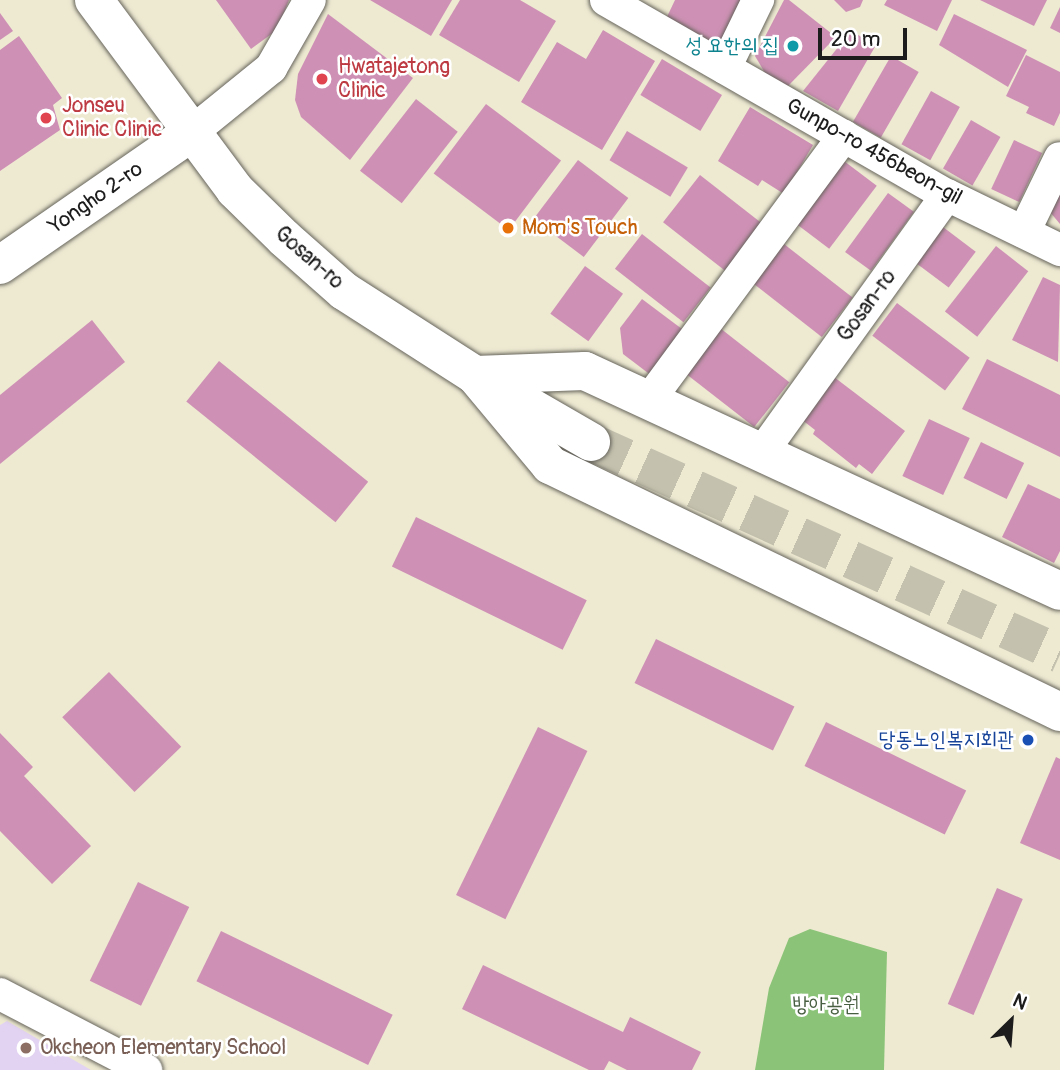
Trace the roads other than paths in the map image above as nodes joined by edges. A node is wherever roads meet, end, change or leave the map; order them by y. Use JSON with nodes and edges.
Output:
{"nodes":[{"id":1,"x":94,"y":0,"type":"edge"},
{"id":2,"x":310,"y":0,"type":"edge"},
{"id":3,"x":607,"y":0,"type":"edge"},
{"id":4,"x":758,"y":0,"type":"edge"},
{"id":5,"x":725,"y":68,"type":"junction"},
{"id":6,"x":192,"y":132,"type":"junction"},
{"id":7,"x":844,"y":136,"type":"junction"},
{"id":8,"x":1060,"y":158,"type":"edge"},
{"id":9,"x":947,"y":195,"type":"junction"},
{"id":10,"x":1024,"y":232,"type":"junction"},
{"id":11,"x":1060,"y":250,"type":"edge"},
{"id":12,"x":2,"y":260,"type":"edge"},
{"id":13,"x":475,"y":375,"type":"junction"},
{"id":14,"x":650,"y":399,"type":"junction"},
{"id":15,"x":591,"y":442,"type":"tunnel mouth"},
{"id":16,"x":763,"y":451,"type":"junction"},
{"id":17,"x":1060,"y":591,"type":"edge"},
{"id":18,"x":1060,"y":712,"type":"edge"},
{"id":19,"x":0,"y":994,"type":"edge"},
{"id":20,"x":146,"y":1070,"type":"edge"}],
"edges":[{"from":1,"to":6,"type":"street","name":"Gosan-ro"},
{"from":2,"to":6,"type":"street"},
{"from":3,"to":5,"type":"street","name":"Gunpo-ro 456beon-gil"},
{"from":4,"to":5,"type":"street"},
{"from":5,"to":7,"type":"street","name":"Gunpo-ro 456beon-gil"},
{"from":6,"to":12,"type":"street","name":"Yongho 2-ro"},
{"from":6,"to":13,"type":"street","name":"Gosan-ro"},
{"from":7,"to":9,"type":"street","name":"Gunpo-ro 456beon-gil"},
{"from":7,"to":14,"type":"street"},
{"from":8,"to":10,"type":"street"},
{"from":9,"to":10,"type":"street","name":"Gunpo-ro 456beon-gil"},
{"from":9,"to":16,"type":"street","name":"Gosan-ro"},
{"from":10,"to":11,"type":"street","name":"Gunpo-ro 456beon-gil"},
{"from":13,"to":14,"type":"street"},
{"from":13,"to":15,"type":"street","name":"Gosan-ro"},
{"from":13,"to":18,"type":"street"},
{"from":14,"to":16,"type":"street"},
{"from":16,"to":17,"type":"street"},
{"from":19,"to":20,"type":"street"}]}
